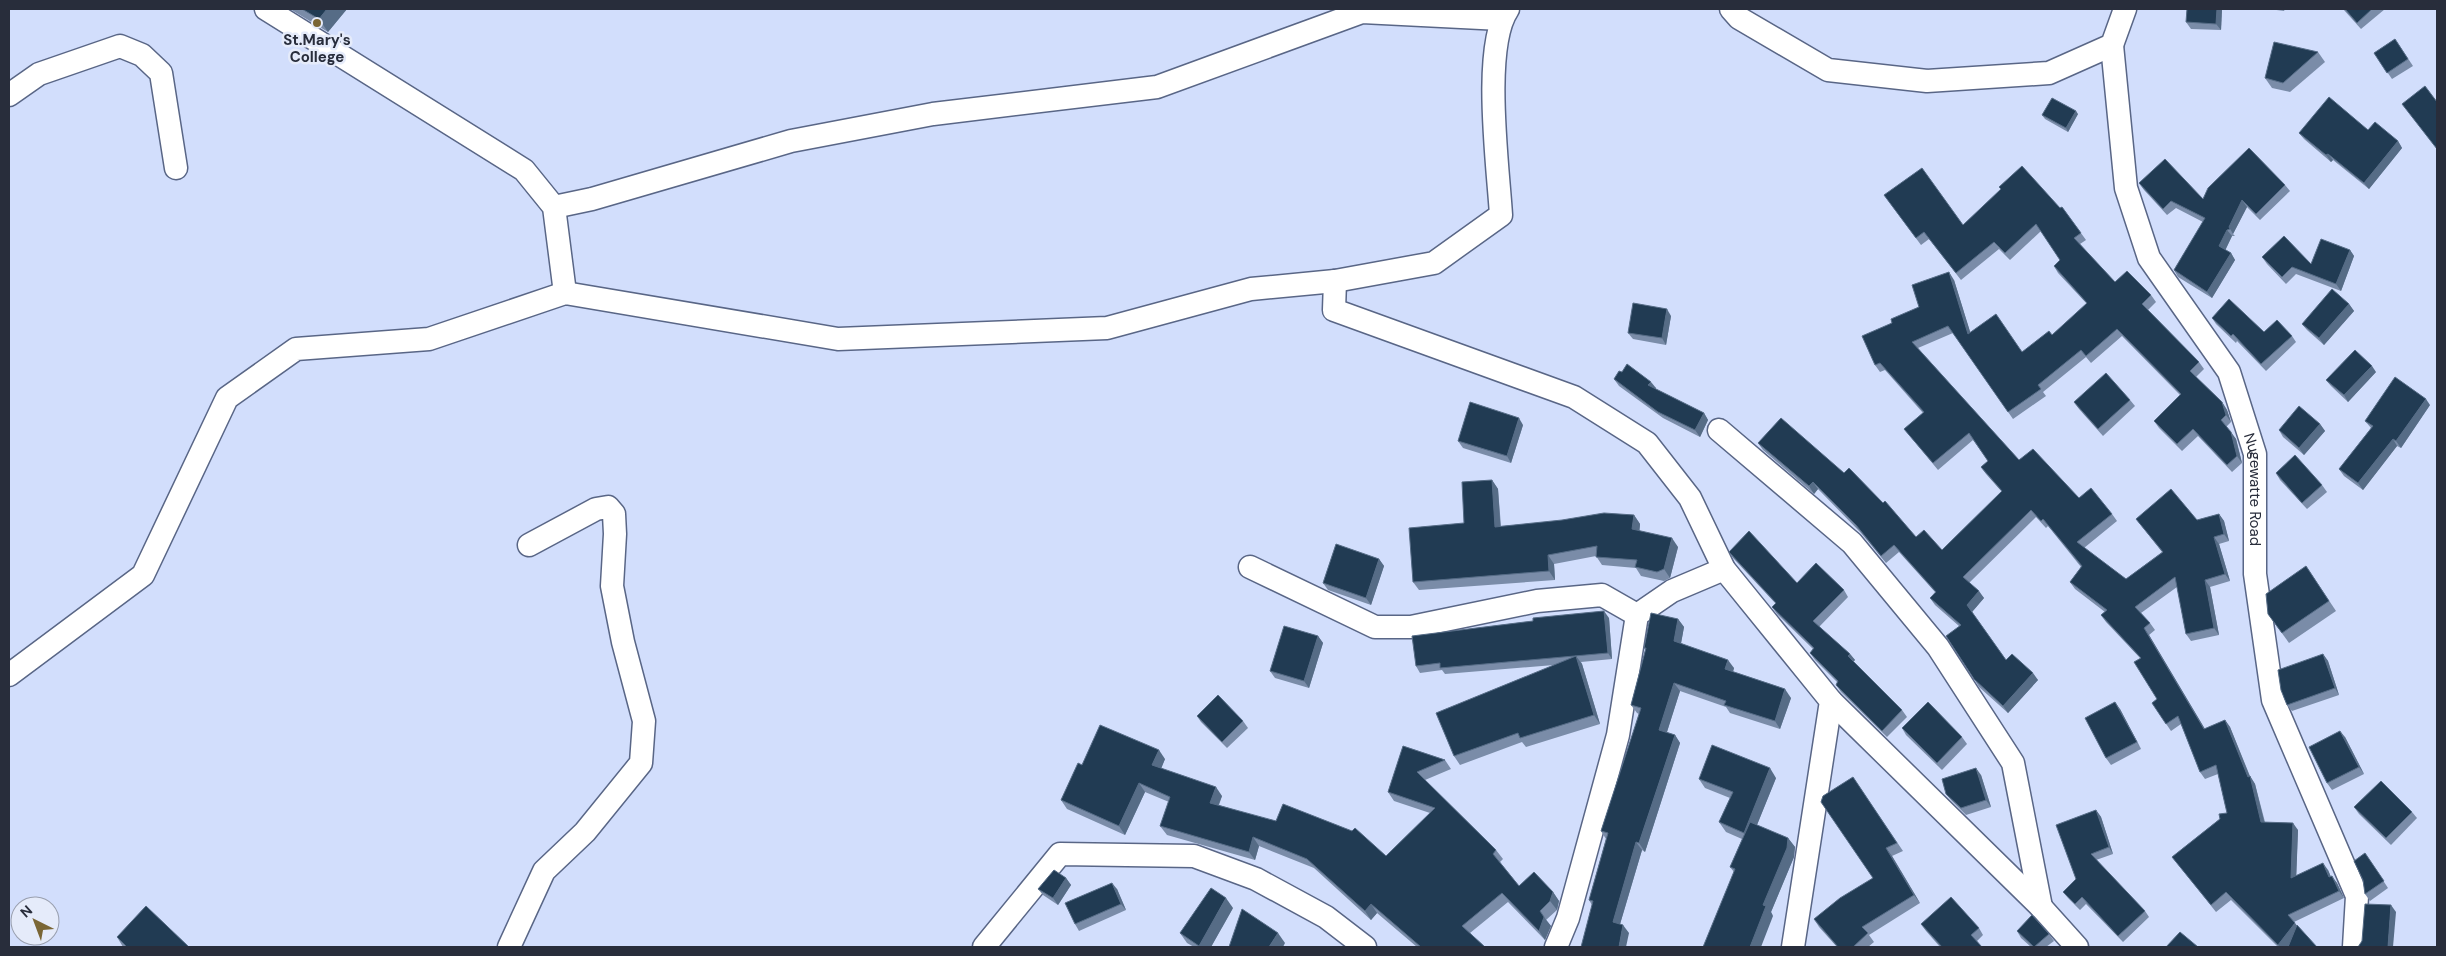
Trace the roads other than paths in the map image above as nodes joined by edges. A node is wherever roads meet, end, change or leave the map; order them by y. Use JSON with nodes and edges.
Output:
{"nodes":[{"id":1,"x":266,"y":9,"type":"edge"},
{"id":2,"x":1731,"y":9,"type":"edge"},
{"id":3,"x":2125,"y":9,"type":"edge"},
{"id":4,"x":1505,"y":14,"type":"edge"},
{"id":5,"x":2112,"y":45,"type":"junction"},
{"id":6,"x":9,"y":95,"type":"edge"},
{"id":7,"x":176,"y":168,"type":"dead end"},
{"id":8,"x":554,"y":208,"type":"junction"},
{"id":9,"x":1335,"y":280,"type":"junction"},
{"id":10,"x":564,"y":293,"type":"junction"},
{"id":11,"x":1719,"y":430,"type":"dead end"},
{"id":12,"x":529,"y":545,"type":"dead end"},
{"id":13,"x":1250,"y":567,"type":"dead end"},
{"id":14,"x":1724,"y":568,"type":"junction"},
{"id":15,"x":1637,"y":615,"type":"junction"},
{"id":16,"x":9,"y":675,"type":"edge"},
{"id":17,"x":1831,"y":701,"type":"junction"},
{"id":18,"x":2040,"y":907,"type":"junction"},
{"id":19,"x":509,"y":947,"type":"edge"},
{"id":20,"x":984,"y":947,"type":"edge"},
{"id":21,"x":1365,"y":947,"type":"edge"},
{"id":22,"x":1556,"y":947,"type":"edge"},
{"id":23,"x":1792,"y":947,"type":"edge"},
{"id":24,"x":2077,"y":947,"type":"edge"},
{"id":25,"x":2354,"y":947,"type":"edge"}],
"edges":[{"from":1,"to":8,"type":"street"},
{"from":2,"to":5,"type":"street"},
{"from":3,"to":5,"type":"street"},
{"from":4,"to":8,"type":"street"},
{"from":4,"to":9,"type":"street"},
{"from":5,"to":25,"type":"street","name":"Nugewatte Road"},
{"from":6,"to":7,"type":"street"},
{"from":8,"to":10,"type":"street"},
{"from":9,"to":10,"type":"street"},
{"from":9,"to":14,"type":"street"},
{"from":10,"to":16,"type":"street"},
{"from":11,"to":18,"type":"street"},
{"from":12,"to":19,"type":"street"},
{"from":13,"to":15,"type":"street"},
{"from":14,"to":15,"type":"street"},
{"from":14,"to":17,"type":"street"},
{"from":15,"to":22,"type":"street"},
{"from":17,"to":18,"type":"street"},
{"from":17,"to":23,"type":"street"},
{"from":18,"to":24,"type":"street"},
{"from":20,"to":21,"type":"street"}]}
